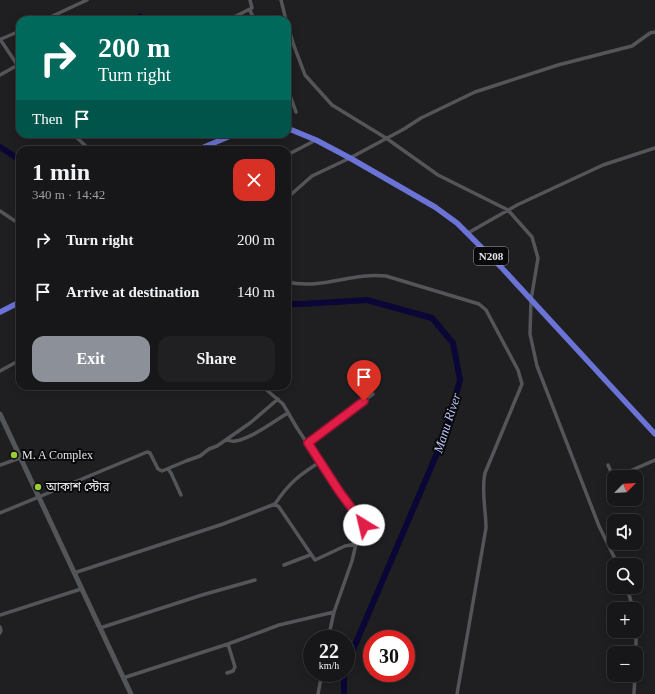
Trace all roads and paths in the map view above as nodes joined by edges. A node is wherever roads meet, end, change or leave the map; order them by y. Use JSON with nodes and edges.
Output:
{"nodes":[{"id":1,"x":88,"y":0,"type":"edge"},
{"id":2,"x":250,"y":0,"type":"edge"},
{"id":3,"x":281,"y":0,"type":"edge"},
{"id":4,"x":250,"y":10,"type":"junction"},
{"id":5,"x":53,"y":16,"type":"edge"},
{"id":6,"x":236,"y":16,"type":"edge"},
{"id":7,"x":252,"y":16,"type":"edge"},
{"id":8,"x":286,"y":16,"type":"edge"},
{"id":9,"x":655,"y":32,"type":"edge"},
{"id":10,"x":16,"y":33,"type":"edge"},
{"id":11,"x":291,"y":35,"type":"edge"},
{"id":12,"x":0,"y":39,"type":"edge"},
{"id":13,"x":16,"y":62,"type":"edge"},
{"id":14,"x":16,"y":66,"type":"edge"},
{"id":15,"x":0,"y":75,"type":"edge"},
{"id":16,"x":291,"y":98,"type":"edge"},
{"id":17,"x":296,"y":112,"type":"dead end"},
{"id":18,"x":291,"y":130,"type":"edge"},
{"id":19,"x":77,"y":138,"type":"edge"},
{"id":20,"x":226,"y":138,"type":"edge"},
{"id":21,"x":386,"y":138,"type":"junction"},
{"id":22,"x":316,"y":140,"type":"junction"},
{"id":23,"x":86,"y":146,"type":"edge"},
{"id":24,"x":206,"y":146,"type":"edge"},
{"id":25,"x":655,"y":148,"type":"edge"},
{"id":26,"x":291,"y":153,"type":"edge"},
{"id":27,"x":350,"y":158,"type":"junction"},
{"id":28,"x":291,"y":195,"type":"edge"},
{"id":29,"x":508,"y":210,"type":"junction"},
{"id":30,"x":0,"y":211,"type":"edge"},
{"id":31,"x":16,"y":220,"type":"edge"},
{"id":32,"x":468,"y":233,"type":"junction"},
{"id":33,"x":291,"y":283,"type":"edge"},
{"id":34,"x":531,"y":300,"type":"junction"},
{"id":35,"x":16,"y":304,"type":"edge"},
{"id":36,"x":0,"y":312,"type":"edge"},
{"id":37,"x":16,"y":362,"type":"edge"},
{"id":38,"x":0,"y":371,"type":"edge"},
{"id":39,"x":267,"y":390,"type":"edge"},
{"id":40,"x":373,"y":394,"type":"dead end"},
{"id":41,"x":278,"y":399,"type":"junction"},
{"id":42,"x":288,"y":413,"type":"junction"},
{"id":43,"x":0,"y":414,"type":"edge"},
{"id":44,"x":655,"y":434,"type":"edge"},
{"id":45,"x":226,"y":440,"type":"junction"},
{"id":46,"x":308,"y":443,"type":"junction"},
{"id":47,"x":20,"y":458,"type":"junction"},
{"id":48,"x":655,"y":460,"type":"edge"},
{"id":49,"x":320,"y":462,"type":"junction"},
{"id":50,"x":0,"y":465,"type":"edge"},
{"id":51,"x":608,"y":465,"type":"dead end"},
{"id":52,"x":168,"y":469,"type":"junction"},
{"id":53,"x":181,"y":495,"type":"dead end"},
{"id":54,"x":39,"y":497,"type":"junction"},
{"id":55,"x":275,"y":504,"type":"junction"},
{"id":56,"x":0,"y":513,"type":"edge"},
{"id":57,"x":356,"y":544,"type":"junction"},
{"id":58,"x":310,"y":555,"type":"junction"},
{"id":59,"x":615,"y":558,"type":"edge"},
{"id":60,"x":284,"y":565,"type":"dead end"},
{"id":61,"x":74,"y":573,"type":"junction"},
{"id":62,"x":255,"y":580,"type":"dead end"},
{"id":63,"x":81,"y":588,"type":"junction"},
{"id":64,"x":334,"y":612,"type":"junction"},
{"id":65,"x":0,"y":615,"type":"edge"},
{"id":66,"x":0,"y":627,"type":"edge"},
{"id":67,"x":100,"y":628,"type":"junction"},
{"id":68,"x":330,"y":630,"type":"edge"},
{"id":69,"x":0,"y":633,"type":"edge"},
{"id":70,"x":228,"y":644,"type":"junction"},
{"id":71,"x":227,"y":673,"type":"dead end"},
{"id":72,"x":123,"y":678,"type":"junction"},
{"id":73,"x":320,"y":682,"type":"edge"},
{"id":74,"x":635,"y":682,"type":"edge"},
{"id":75,"x":131,"y":694,"type":"edge"},
{"id":76,"x":318,"y":694,"type":"edge"},
{"id":77,"x":457,"y":694,"type":"edge"},
{"id":78,"x":634,"y":694,"type":"edge"}],
"edges":[{"from":1,"to":5,"type":"street"},
{"from":2,"to":4,"type":"street"},
{"from":3,"to":8,"type":"street"},
{"from":4,"to":6,"type":"street"},
{"from":4,"to":7,"type":"street"},
{"from":9,"to":21,"type":"street"},
{"from":10,"to":12,"type":"street"},
{"from":11,"to":21,"type":"street"},
{"from":12,"to":13,"type":"street"},
{"from":14,"to":15,"type":"street"},
{"from":16,"to":17,"type":"street"},
{"from":18,"to":22,"type":"highway","number":"N208"},
{"from":19,"to":23,"type":"street"},
{"from":20,"to":24,"type":"highway"},
{"from":21,"to":27,"type":"street"},
{"from":21,"to":29,"type":"street"},
{"from":22,"to":26,"type":"street"},
{"from":22,"to":27,"type":"highway","number":"N208"},
{"from":25,"to":29,"type":"street"},
{"from":27,"to":28,"type":"street"},
{"from":27,"to":32,"type":"highway","number":"N208"},
{"from":29,"to":32,"type":"street"},
{"from":29,"to":34,"type":"street"},
{"from":30,"to":31,"type":"street"},
{"from":32,"to":34,"type":"highway","number":"N208"},
{"from":33,"to":77,"type":"street"},
{"from":34,"to":44,"type":"highway","number":"N208"},
{"from":34,"to":59,"type":"street"},
{"from":35,"to":36,"type":"highway"},
{"from":37,"to":38,"type":"street"},
{"from":39,"to":41,"type":"street"},
{"from":40,"to":46,"type":"street"},
{"from":41,"to":42,"type":"street"},
{"from":41,"to":45,"type":"street"},
{"from":42,"to":45,"type":"street"},
{"from":42,"to":46,"type":"street"},
{"from":43,"to":47,"type":"main road"},
{"from":45,"to":52,"type":"street"},
{"from":46,"to":49,"type":"street"},
{"from":47,"to":50,"type":"street"},
{"from":47,"to":54,"type":"main road"},
{"from":48,"to":51,"type":"street"},
{"from":49,"to":55,"type":"street"},
{"from":49,"to":57,"type":"street"},
{"from":52,"to":53,"type":"street"},
{"from":52,"to":54,"type":"street"},
{"from":54,"to":56,"type":"street"},
{"from":54,"to":61,"type":"main road"},
{"from":55,"to":58,"type":"street"},
{"from":55,"to":61,"type":"street"},
{"from":57,"to":58,"type":"street"},
{"from":57,"to":64,"type":"street"},
{"from":58,"to":60,"type":"street"},
{"from":61,"to":63,"type":"main road"},
{"from":62,"to":67,"type":"street"},
{"from":63,"to":65,"type":"street"},
{"from":63,"to":67,"type":"main road"},
{"from":64,"to":68,"type":"street"},
{"from":64,"to":70,"type":"street"},
{"from":66,"to":69,"type":"street"},
{"from":67,"to":72,"type":"main road"},
{"from":70,"to":71,"type":"street"},
{"from":70,"to":72,"type":"street"},
{"from":72,"to":75,"type":"main road"},
{"from":73,"to":76,"type":"street"},
{"from":74,"to":78,"type":"street"}]}
